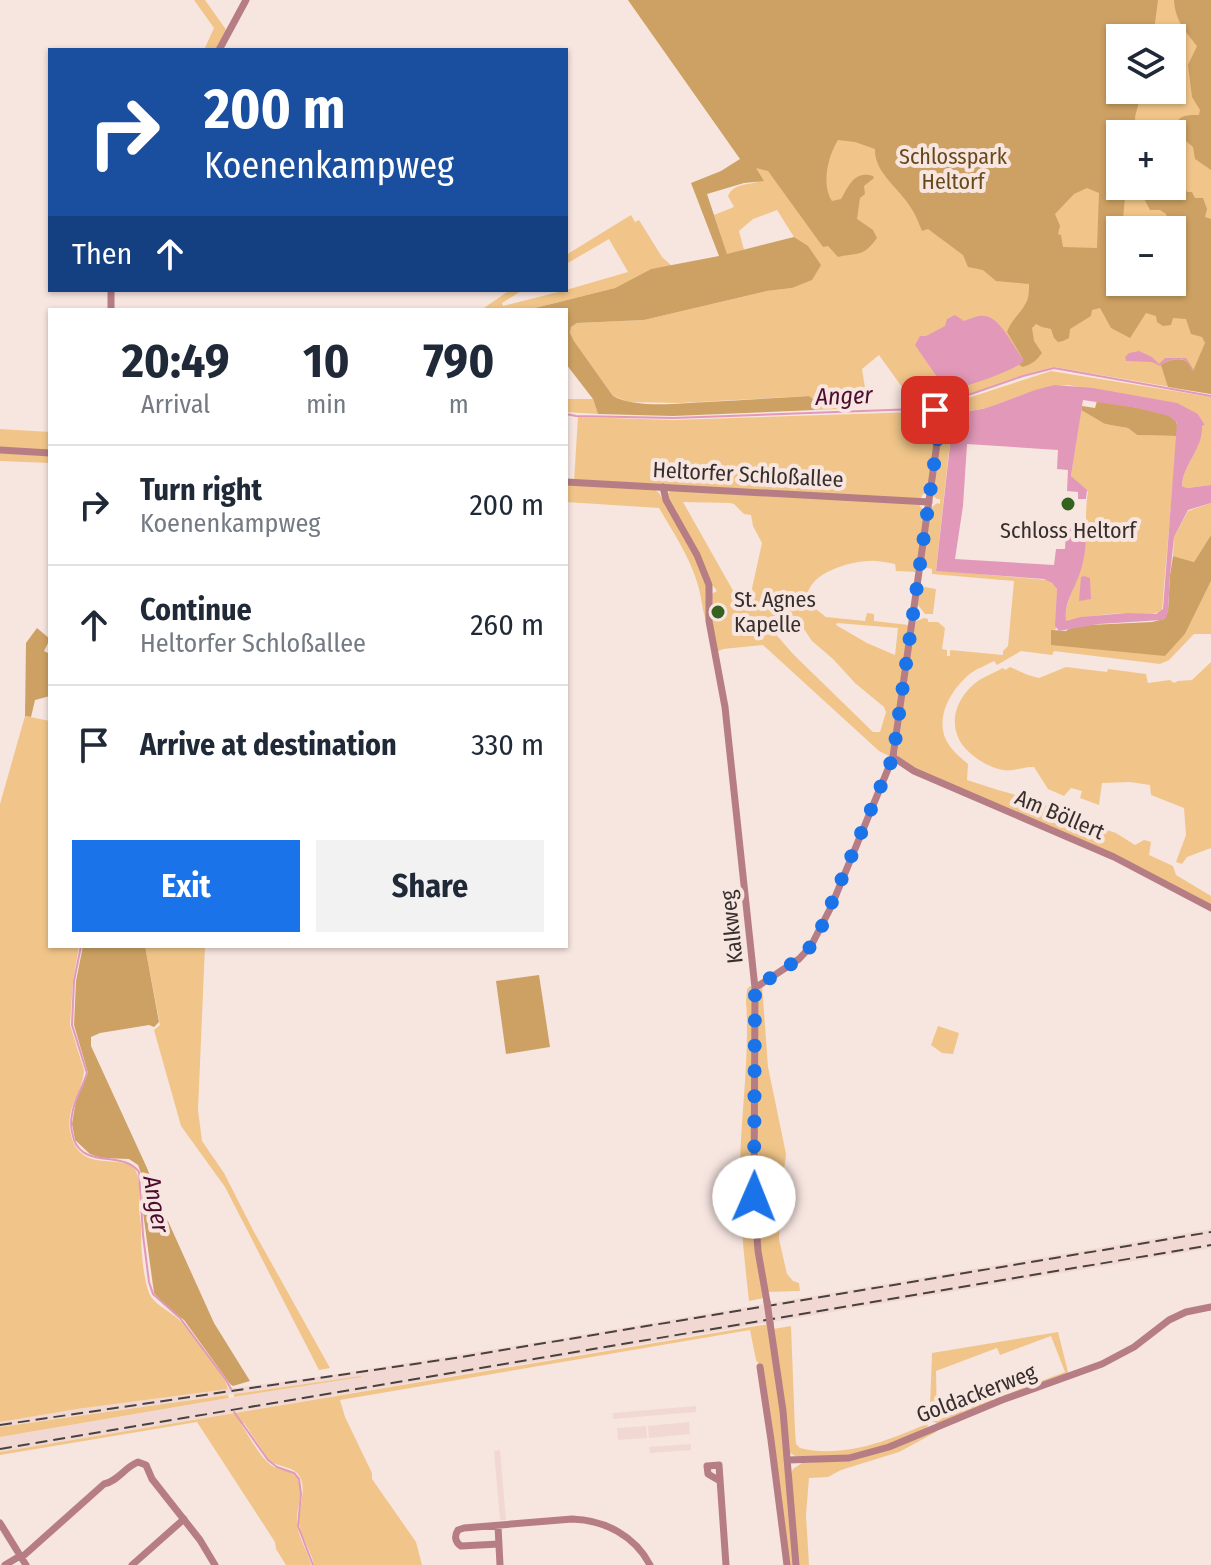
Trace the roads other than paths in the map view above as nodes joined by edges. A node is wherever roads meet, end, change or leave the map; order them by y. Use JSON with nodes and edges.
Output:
{"nodes":[{"id":1,"x":246,"y":0,"type":"edge"},
{"id":2,"x":220,"y":48,"type":"edge"},
{"id":3,"x":935,"y":410,"type":"dead end"},
{"id":4,"x":0,"y":450,"type":"edge"},
{"id":5,"x":48,"y":453,"type":"edge"},
{"id":6,"x":568,"y":482,"type":"edge"},
{"id":7,"x":663,"y":487,"type":"junction"},
{"id":8,"x":929,"y":502,"type":"junction"},
{"id":9,"x":893,"y":757,"type":"junction"},
{"id":10,"x":1211,"y":908,"type":"edge"},
{"id":11,"x":755,"y":988,"type":"junction"},
{"id":12,"x":1211,"y":1307,"type":"edge"},
{"id":13,"x":760,"y":1367,"type":"dead end"},
{"id":14,"x":788,"y":1460,"type":"junction"},
{"id":15,"x":720,"y":1481,"type":"dead end"},
{"id":16,"x":184,"y":1519,"type":"junction"},
{"id":17,"x":0,"y":1523,"type":"edge"},
{"id":18,"x":498,"y":1526,"type":"junction"},
{"id":19,"x":499,"y":1544,"type":"junction"},
{"id":20,"x":22,"y":1560,"type":"edge"},
{"id":21,"x":5,"y":1565,"type":"edge"},
{"id":22,"x":132,"y":1565,"type":"edge"},
{"id":23,"x":215,"y":1565,"type":"edge"},
{"id":24,"x":500,"y":1565,"type":"edge"},
{"id":25,"x":650,"y":1565,"type":"edge"},
{"id":26,"x":726,"y":1565,"type":"edge"},
{"id":27,"x":787,"y":1565,"type":"edge"},
{"id":28,"x":796,"y":1565,"type":"edge"}],
"edges":[{"from":1,"to":2,"type":"street"},
{"from":3,"to":8,"type":"street"},
{"from":4,"to":5,"type":"street"},
{"from":6,"to":7,"type":"street","name":"Heltorfer Schloßallee"},
{"from":7,"to":8,"type":"street","name":"Heltorfer Schloßallee"},
{"from":7,"to":11,"type":"street","name":"Kalkweg"},
{"from":8,"to":9,"type":"street"},
{"from":9,"to":10,"type":"street","name":"Am Böllert"},
{"from":9,"to":11,"type":"street"},
{"from":11,"to":14,"type":"street","name":"Kalkweg","bridge":true},
{"from":12,"to":14,"type":"street","name":"Goldackerweg"},
{"from":13,"to":27,"type":"street"},
{"from":14,"to":28,"type":"street","name":"Kalkweg"},
{"from":15,"to":26,"type":"street"},
{"from":16,"to":20,"type":"street"},
{"from":16,"to":22,"type":"street"},
{"from":16,"to":23,"type":"street"},
{"from":17,"to":20,"type":"street"},
{"from":18,"to":19,"type":"street"},
{"from":18,"to":19,"type":"street"},
{"from":18,"to":25,"type":"street"},
{"from":19,"to":24,"type":"street"},
{"from":20,"to":21,"type":"street"}]}
